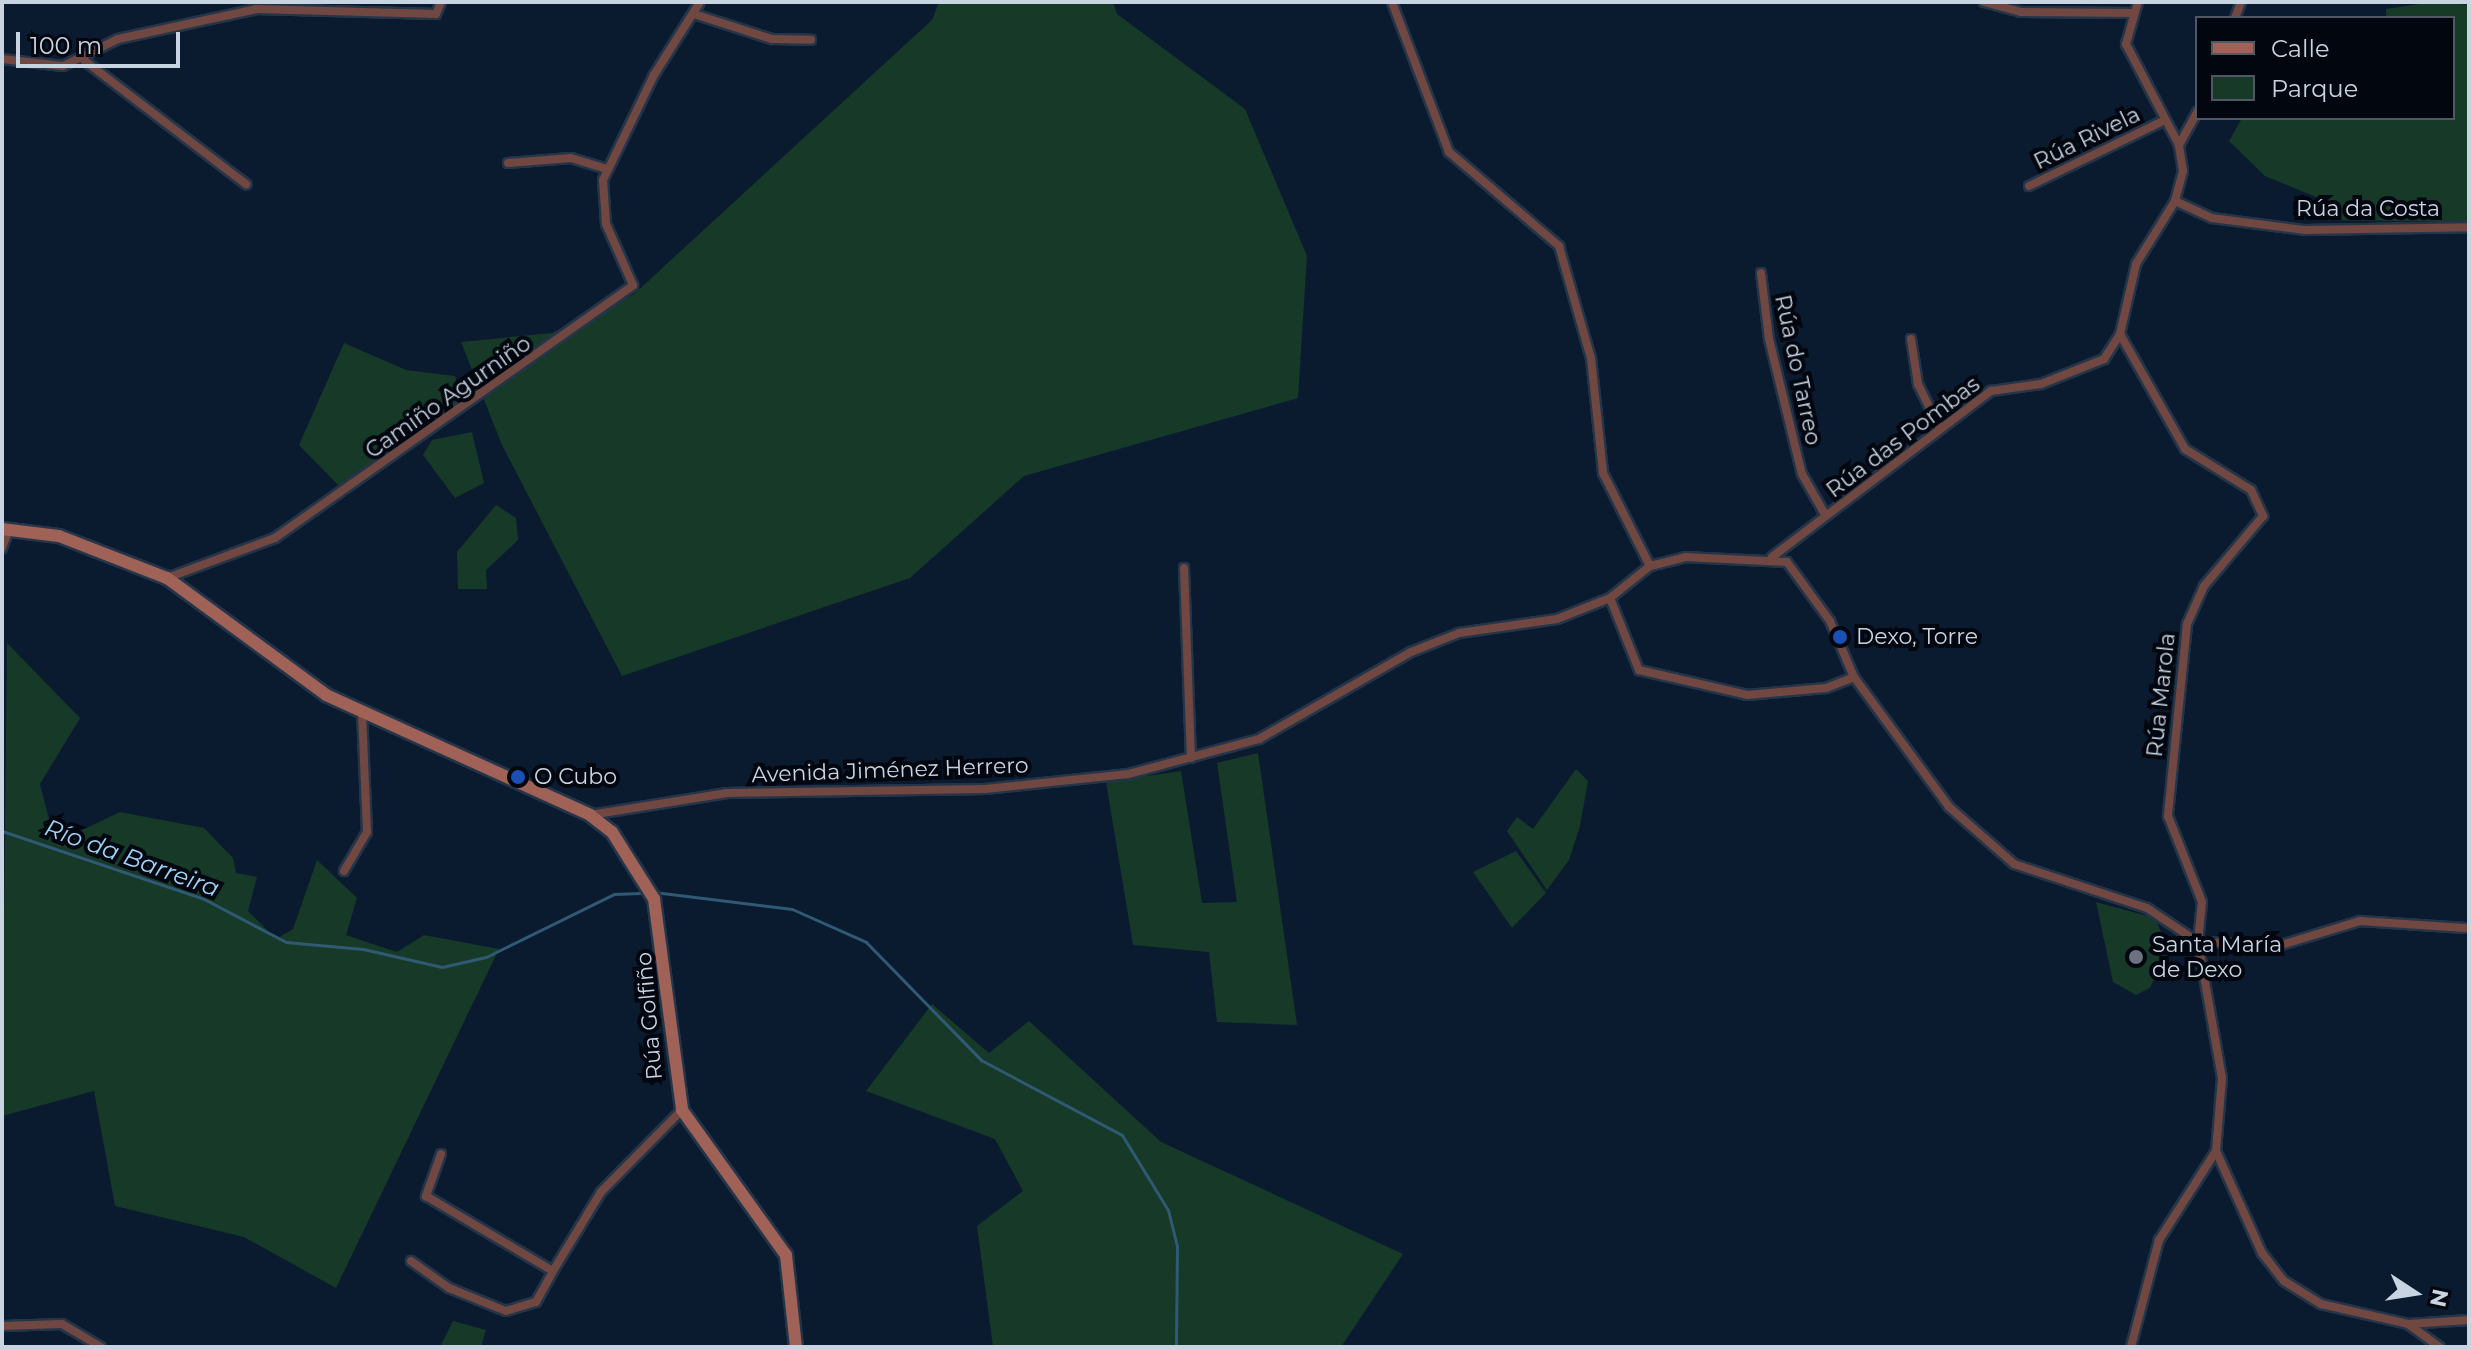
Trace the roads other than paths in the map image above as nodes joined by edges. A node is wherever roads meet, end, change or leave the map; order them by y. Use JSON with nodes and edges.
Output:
{"nodes":[{"id":1,"x":441,"y":2,"type":"edge"},
{"id":2,"x":700,"y":2,"type":"edge"},
{"id":3,"x":1392,"y":2,"type":"edge"},
{"id":4,"x":1984,"y":2,"type":"edge"},
{"id":5,"x":2138,"y":2,"type":"edge"},
{"id":6,"x":2131,"y":13,"type":"junction"},
{"id":7,"x":694,"y":14,"type":"junction"},
{"id":8,"x":811,"y":40,"type":"dead end"},
{"id":9,"x":2,"y":59,"type":"edge"},
{"id":10,"x":85,"y":61,"type":"junction"},
{"id":11,"x":2195,"y":116,"type":"edge"},
{"id":12,"x":2161,"y":122,"type":"junction"},
{"id":13,"x":2179,"y":145,"type":"junction"},
{"id":14,"x":508,"y":163,"type":"dead end"},
{"id":15,"x":608,"y":169,"type":"junction"},
{"id":16,"x":246,"y":184,"type":"dead end"},
{"id":17,"x":2029,"y":186,"type":"dead end"},
{"id":18,"x":2175,"y":201,"type":"junction"},
{"id":19,"x":2469,"y":227,"type":"edge"},
{"id":20,"x":1761,"y":273,"type":"dead end"},
{"id":21,"x":2120,"y":334,"type":"junction"},
{"id":22,"x":1911,"y":339,"type":"dead end"},
{"id":23,"x":1940,"y":429,"type":"junction"},
{"id":24,"x":1826,"y":516,"type":"junction"},
{"id":25,"x":5,"y":530,"type":"edge"},
{"id":26,"x":2,"y":548,"type":"edge"},
{"id":27,"x":1772,"y":557,"type":"junction"},
{"id":28,"x":1650,"y":566,"type":"junction"},
{"id":29,"x":1184,"y":568,"type":"dead end"},
{"id":30,"x":167,"y":578,"type":"junction"},
{"id":31,"x":1610,"y":598,"type":"junction"},
{"id":32,"x":1854,"y":677,"type":"junction"},
{"id":33,"x":362,"y":713,"type":"junction"},
{"id":34,"x":1191,"y":758,"type":"junction"},
{"id":35,"x":590,"y":815,"type":"junction"},
{"id":36,"x":344,"y":871,"type":"dead end"},
{"id":37,"x":2465,"y":928,"type":"dead end"},
{"id":38,"x":2198,"y":942,"type":"junction"},
{"id":39,"x":682,"y":1110,"type":"junction"},
{"id":40,"x":2216,"y":1151,"type":"junction"},
{"id":41,"x":441,"y":1154,"type":"dead end"},
{"id":42,"x":411,"y":1261,"type":"dead end"},
{"id":43,"x":553,"y":1271,"type":"junction"},
{"id":44,"x":2469,"y":1320,"type":"edge"},
{"id":45,"x":2408,"y":1324,"type":"junction"},
{"id":46,"x":2,"y":1326,"type":"edge"},
{"id":47,"x":101,"y":1347,"type":"edge"},
{"id":48,"x":796,"y":1347,"type":"edge"},
{"id":49,"x":2131,"y":1347,"type":"edge"},
{"id":50,"x":2440,"y":1347,"type":"edge"}],
"edges":[{"from":1,"to":10,"type":"street"},
{"from":2,"to":7,"type":"street","name":"Camiño Agurniño"},
{"from":3,"to":28,"type":"street"},
{"from":4,"to":6,"type":"street"},
{"from":5,"to":6,"type":"street"},
{"from":6,"to":12,"type":"street"},
{"from":7,"to":8,"type":"street"},
{"from":7,"to":15,"type":"street","name":"Camiño Agurniño"},
{"from":9,"to":10,"type":"street"},
{"from":10,"to":16,"type":"street"},
{"from":11,"to":13,"type":"street"},
{"from":12,"to":13,"type":"street"},
{"from":12,"to":17,"type":"street","name":"Rúa Rivela"},
{"from":13,"to":18,"type":"street","name":"Rúa das Pombas"},
{"from":14,"to":15,"type":"street"},
{"from":15,"to":30,"type":"street","name":"Camiño Agurniño"},
{"from":18,"to":19,"type":"street","name":"Rúa da Costa"},
{"from":18,"to":21,"type":"street","name":"Rúa das Pombas"},
{"from":20,"to":24,"type":"street","name":"Rúa do Tarreo"},
{"from":21,"to":23,"type":"street","name":"Rúa das Pombas"},
{"from":21,"to":38,"type":"street","name":"Rúa Marola"},
{"from":22,"to":23,"type":"street"},
{"from":23,"to":24,"type":"street","name":"Rúa das Pombas"},
{"from":24,"to":27,"type":"street","name":"Rúa das Pombas"},
{"from":25,"to":26,"type":"street"},
{"from":25,"to":30,"type":"main road","name":"Rúa Golfiño"},
{"from":27,"to":28,"type":"street","name":"Avenida Jiménez Herrero"},
{"from":27,"to":32,"type":"street"},
{"from":28,"to":31,"type":"street","name":"Avenida Jiménez Herrero"},
{"from":29,"to":34,"type":"street"},
{"from":30,"to":33,"type":"main road","name":"Rúa Golfiño"},
{"from":31,"to":32,"type":"street"},
{"from":31,"to":34,"type":"street","name":"Avenida Jiménez Herrero"},
{"from":32,"to":38,"type":"street"},
{"from":33,"to":35,"type":"main road","name":"Rúa Golfiño"},
{"from":33,"to":36,"type":"street"},
{"from":34,"to":35,"type":"street","name":"Avenida Jiménez Herrero"},
{"from":35,"to":39,"type":"main road","name":"Rúa Golfiño"},
{"from":37,"to":38,"type":"street"},
{"from":38,"to":40,"type":"street"},
{"from":39,"to":43,"type":"street"},
{"from":39,"to":48,"type":"main road","name":"Rúa Golfiño"},
{"from":40,"to":45,"type":"street"},
{"from":40,"to":49,"type":"street"},
{"from":41,"to":43,"type":"street"},
{"from":42,"to":43,"type":"street"},
{"from":44,"to":45,"type":"street"},
{"from":45,"to":50,"type":"street"},
{"from":46,"to":47,"type":"street"}]}
